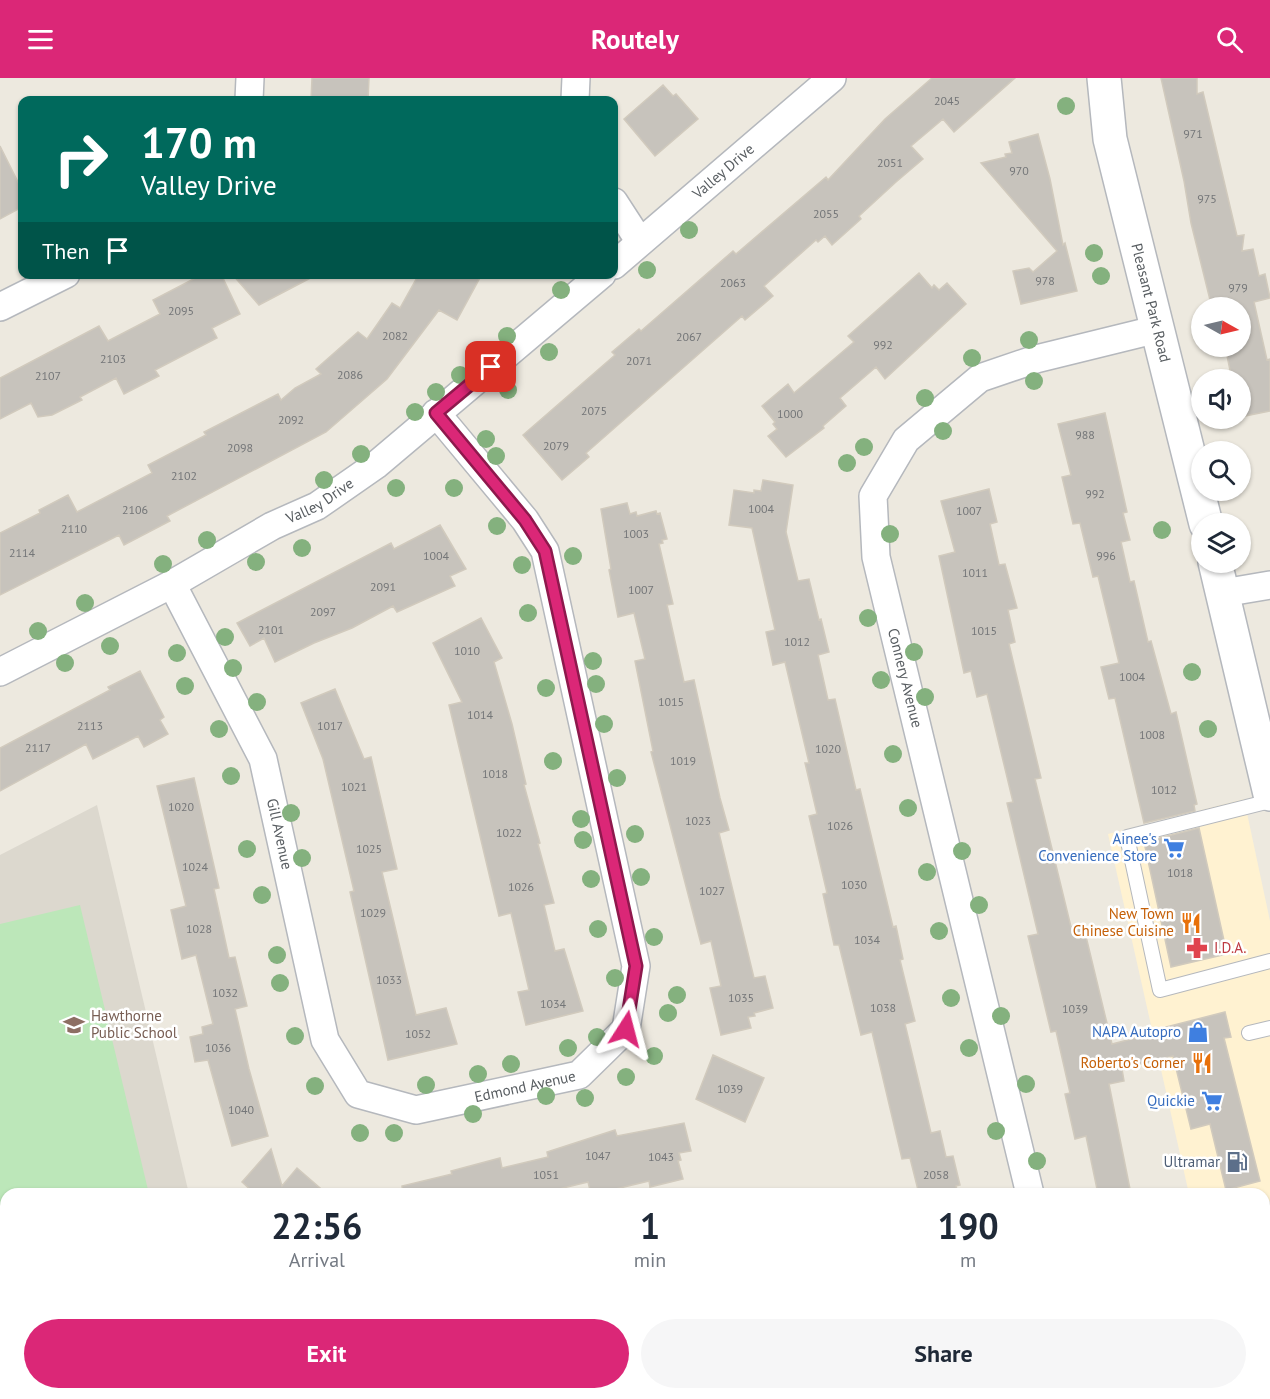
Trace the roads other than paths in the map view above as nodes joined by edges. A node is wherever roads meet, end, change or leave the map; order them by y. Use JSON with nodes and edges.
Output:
{"nodes":[{"id":1,"x":250,"y":78,"type":"edge"},
{"id":2,"x":576,"y":78,"type":"edge"},
{"id":3,"x":832,"y":78,"type":"edge"},
{"id":4,"x":1104,"y":78,"type":"edge"},
{"id":5,"x":249,"y":96,"type":"edge"},
{"id":6,"x":575,"y":96,"type":"edge"},
{"id":7,"x":618,"y":208,"type":"edge"},
{"id":8,"x":640,"y":242,"type":"junction"},
{"id":9,"x":618,"y":261,"type":"edge"},
{"id":10,"x":56,"y":279,"type":"edge"},
{"id":11,"x":596,"y":279,"type":"edge"},
{"id":12,"x":0,"y":307,"type":"edge"},
{"id":13,"x":1158,"y":328,"type":"junction"},
{"id":14,"x":436,"y":413,"type":"junction"},
{"id":15,"x":1203,"y":513,"type":"edge"},
{"id":16,"x":1219,"y":578,"type":"edge"},
{"id":17,"x":172,"y":584,"type":"junction"},
{"id":18,"x":1270,"y":585,"type":"edge"},
{"id":19,"x":0,"y":672,"type":"edge"},
{"id":20,"x":1270,"y":794,"type":"edge"},
{"id":21,"x":1270,"y":801,"type":"edge"},
{"id":22,"x":1270,"y":961,"type":"edge"},
{"id":23,"x":1270,"y":1028,"type":"edge"},
{"id":24,"x":1249,"y":1033,"type":"dead end"},
{"id":25,"x":358,"y":1094,"type":"joint"},
{"id":26,"x":1029,"y":1188,"type":"edge"}],
"edges":[{"from":1,"to":5,"type":"street"},
{"from":2,"to":6,"type":"street"},
{"from":3,"to":8,"type":"street","name":"Valley Drive"},
{"from":4,"to":13,"type":"street","name":"Pleasant Park Road"},
{"from":7,"to":8,"type":"street"},
{"from":8,"to":9,"type":"street","name":"Valley Drive"},
{"from":10,"to":12,"type":"street"},
{"from":11,"to":14,"type":"street","name":"Valley Drive"},
{"from":13,"to":15,"type":"street","name":"Pleasant Park Road"},
{"from":13,"to":26,"type":"street","name":"Connery Avenue"},
{"from":14,"to":17,"type":"street","name":"Valley Drive"},
{"from":14,"to":25,"type":"street","name":"Edmond Avenue"},
{"from":16,"to":18,"type":"street"},
{"from":16,"to":20,"type":"street"},
{"from":17,"to":19,"type":"street","name":"Valley Drive"},
{"from":17,"to":25,"type":"street","name":"Gill Avenue"},
{"from":21,"to":22,"type":"lane"},
{"from":23,"to":24,"type":"lane"}]}
